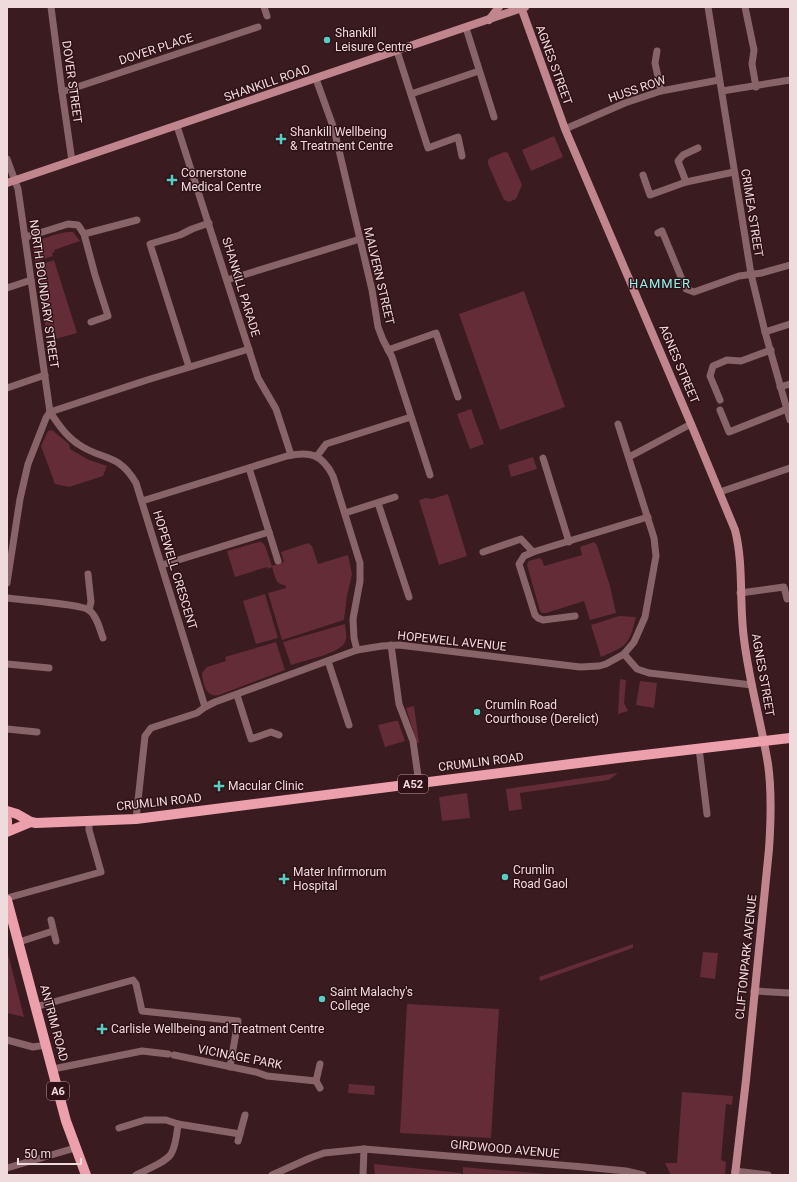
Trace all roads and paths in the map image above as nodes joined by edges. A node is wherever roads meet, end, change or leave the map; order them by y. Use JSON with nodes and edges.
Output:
{"nodes":[{"id":1,"x":51,"y":7,"type":"edge"},
{"id":2,"x":264,"y":7,"type":"edge"},
{"id":3,"x":499,"y":7,"type":"edge"},
{"id":4,"x":711,"y":7,"type":"edge"},
{"id":5,"x":745,"y":7,"type":"edge"},
{"id":6,"x":523,"y":8,"type":"edge"},
{"id":7,"x":267,"y":16,"type":"dead end"},
{"id":8,"x":489,"y":20,"type":"junction"},
{"id":9,"x":258,"y":27,"type":"dead end"},
{"id":10,"x":466,"y":28,"type":"junction"},
{"id":11,"x":397,"y":51,"type":"junction"},
{"id":12,"x":657,"y":51,"type":"dead end"},
{"id":13,"x":480,"y":71,"type":"junction"},
{"id":14,"x":316,"y":79,"type":"junction"},
{"id":15,"x":719,"y":80,"type":"junction"},
{"id":16,"x":790,"y":80,"type":"edge"},
{"id":17,"x":756,"y":86,"type":"junction"},
{"id":18,"x":661,"y":91,"type":"junction"},
{"id":19,"x":722,"y":91,"type":"junction"},
{"id":20,"x":62,"y":92,"type":"junction"},
{"id":21,"x":411,"y":94,"type":"junction"},
{"id":22,"x":494,"y":117,"type":"dead end"},
{"id":23,"x":177,"y":126,"type":"junction"},
{"id":24,"x":565,"y":129,"type":"junction"},
{"id":25,"x":698,"y":148,"type":"dead end"},
{"id":26,"x":462,"y":156,"type":"dead end"},
{"id":27,"x":7,"y":159,"type":"edge"},
{"id":28,"x":72,"y":160,"type":"junction"},
{"id":29,"x":734,"y":172,"type":"junction"},
{"id":30,"x":642,"y":176,"type":"dead end"},
{"id":31,"x":11,"y":182,"type":"edge"},
{"id":32,"x":686,"y":182,"type":"junction"},
{"id":33,"x":137,"y":220,"type":"dead end"},
{"id":34,"x":209,"y":223,"type":"junction"},
{"id":35,"x":658,"y":233,"type":"dead end"},
{"id":36,"x":84,"y":234,"type":"junction"},
{"id":37,"x":25,"y":236,"type":"junction"},
{"id":38,"x":360,"y":239,"type":"junction"},
{"id":39,"x":790,"y":265,"type":"edge"},
{"id":40,"x":751,"y":274,"type":"junction"},
{"id":41,"x":30,"y":280,"type":"junction"},
{"id":42,"x":226,"y":280,"type":"junction"},
{"id":43,"x":7,"y":288,"type":"edge"},
{"id":44,"x":91,"y":322,"type":"dead end"},
{"id":45,"x":790,"y":324,"type":"edge"},
{"id":46,"x":765,"y":332,"type":"junction"},
{"id":47,"x":248,"y":349,"type":"junction"},
{"id":48,"x":388,"y":350,"type":"junction"},
{"id":49,"x":771,"y":350,"type":"junction"},
{"id":50,"x":189,"y":367,"type":"junction"},
{"id":51,"x":45,"y":375,"type":"junction"},
{"id":52,"x":790,"y":384,"type":"edge"},
{"id":53,"x":780,"y":387,"type":"junction"},
{"id":54,"x":7,"y":388,"type":"edge"},
{"id":55,"x":458,"y":397,"type":"dead end"},
{"id":56,"x":720,"y":400,"type":"dead end"},
{"id":57,"x":787,"y":409,"type":"junction"},
{"id":58,"x":720,"y":410,"type":"dead end"},
{"id":59,"x":50,"y":412,"type":"junction"},
{"id":60,"x":411,"y":417,"type":"junction"},
{"id":61,"x":790,"y":420,"type":"edge"},
{"id":62,"x":618,"y":424,"type":"dead end"},
{"id":63,"x":691,"y":424,"type":"junction"},
{"id":64,"x":291,"y":455,"type":"junction"},
{"id":65,"x":317,"y":456,"type":"junction"},
{"id":66,"x":629,"y":457,"type":"junction"},
{"id":67,"x":544,"y":458,"type":"dead end"},
{"id":68,"x":249,"y":468,"type":"junction"},
{"id":69,"x":790,"y":468,"type":"edge"},
{"id":70,"x":430,"y":475,"type":"dead end"},
{"id":71,"x":720,"y":492,"type":"junction"},
{"id":72,"x":395,"y":497,"type":"dead end"},
{"id":73,"x":142,"y":501,"type":"junction"},
{"id":74,"x":378,"y":503,"type":"junction"},
{"id":75,"x":345,"y":513,"type":"junction"},
{"id":76,"x":648,"y":517,"type":"junction"},
{"id":77,"x":269,"y":532,"type":"junction"},
{"id":78,"x":10,"y":540,"type":"edge"},
{"id":79,"x":569,"y":542,"type":"junction"},
{"id":80,"x":483,"y":552,"type":"dead end"},
{"id":81,"x":533,"y":552,"type":"junction"},
{"id":82,"x":278,"y":561,"type":"dead end"},
{"id":83,"x":162,"y":564,"type":"junction"},
{"id":84,"x":88,"y":574,"type":"dead end"},
{"id":85,"x":7,"y":583,"type":"edge"},
{"id":86,"x":740,"y":593,"type":"junction"},
{"id":87,"x":409,"y":597,"type":"dead end"},
{"id":88,"x":7,"y":598,"type":"edge"},
{"id":89,"x":787,"y":599,"type":"dead end"},
{"id":90,"x":89,"y":610,"type":"junction"},
{"id":91,"x":575,"y":616,"type":"dead end"},
{"id":92,"x":103,"y":638,"type":"dead end"},
{"id":93,"x":390,"y":645,"type":"junction"},
{"id":94,"x":357,"y":650,"type":"junction"},
{"id":95,"x":624,"y":654,"type":"junction"},
{"id":96,"x":328,"y":661,"type":"junction"},
{"id":97,"x":7,"y":664,"type":"edge"},
{"id":98,"x":49,"y":668,"type":"dead end"},
{"id":99,"x":752,"y":685,"type":"junction"},
{"id":100,"x":237,"y":695,"type":"junction"},
{"id":101,"x":205,"y":707,"type":"junction"},
{"id":102,"x":349,"y":725,"type":"dead end"},
{"id":103,"x":7,"y":729,"type":"edge"},
{"id":104,"x":37,"y":732,"type":"dead end"},
{"id":105,"x":279,"y":735,"type":"dead end"},
{"id":106,"x":790,"y":738,"type":"edge"},
{"id":107,"x":763,"y":741,"type":"junction"},
{"id":108,"x":699,"y":748,"type":"junction"},
{"id":109,"x":419,"y":784,"type":"junction"},
{"id":110,"x":7,"y":811,"type":"edge"},
{"id":111,"x":707,"y":814,"type":"dead end"},
{"id":112,"x":136,"y":819,"type":"junction"},
{"id":113,"x":7,"y":820,"type":"edge"},
{"id":114,"x":89,"y":821,"type":"junction"},
{"id":115,"x":31,"y":822,"type":"junction"},
{"id":116,"x":7,"y":825,"type":"edge"},
{"id":117,"x":7,"y":832,"type":"edge"},
{"id":118,"x":7,"y":899,"type":"edge"},
{"id":119,"x":51,"y":920,"type":"dead end"},
{"id":120,"x":53,"y":930,"type":"junction"},
{"id":121,"x":56,"y":941,"type":"dead end"},
{"id":122,"x":19,"y":942,"type":"junction"},
{"id":123,"x":754,"y":991,"type":"junction"},
{"id":124,"x":790,"y":993,"type":"edge"},
{"id":125,"x":35,"y":1007,"type":"junction"},
{"id":126,"x":7,"y":1040,"type":"edge"},
{"id":127,"x":46,"y":1045,"type":"junction"},
{"id":128,"x":320,"y":1064,"type":"dead end"},
{"id":129,"x":230,"y":1067,"type":"junction"},
{"id":130,"x":52,"y":1069,"type":"junction"},
{"id":131,"x":316,"y":1081,"type":"junction"},
{"id":132,"x":320,"y":1088,"type":"dead end"},
{"id":133,"x":245,"y":1114,"type":"dead end"},
{"id":134,"x":178,"y":1124,"type":"junction"},
{"id":135,"x":119,"y":1128,"type":"dead end"},
{"id":136,"x":75,"y":1148,"type":"junction"},
{"id":137,"x":364,"y":1149,"type":"junction"},
{"id":138,"x":7,"y":1168,"type":"edge"},
{"id":139,"x":735,"y":1173,"type":"edge"},
{"id":140,"x":86,"y":1175,"type":"edge"},
{"id":141,"x":136,"y":1175,"type":"edge"},
{"id":142,"x":272,"y":1175,"type":"edge"},
{"id":143,"x":363,"y":1175,"type":"edge"},
{"id":144,"x":643,"y":1175,"type":"edge"},
{"id":145,"x":768,"y":1175,"type":"edge"}],
"edges":[{"from":1,"to":20,"type":"street","name":"DOVER STREET"},
{"from":2,"to":7,"type":"street"},
{"from":3,"to":8,"type":"main road"},
{"from":4,"to":15,"type":"street","name":"CRIMEA STREET"},
{"from":5,"to":17,"type":"street"},
{"from":6,"to":8,"type":"main road","name":"SHANKILL ROAD"},
{"from":6,"to":24,"type":"main road","name":"AGNES STREET"},
{"from":8,"to":10,"type":"main road","name":"SHANKILL ROAD"},
{"from":9,"to":20,"type":"street","name":"DOVER PLACE"},
{"from":10,"to":11,"type":"main road","name":"SHANKILL ROAD"},
{"from":10,"to":13,"type":"street"},
{"from":11,"to":14,"type":"main road","name":"SHANKILL ROAD"},
{"from":11,"to":21,"type":"street"},
{"from":12,"to":18,"type":"street"},
{"from":13,"to":21,"type":"street"},
{"from":13,"to":22,"type":"street"},
{"from":14,"to":23,"type":"main road","name":"SHANKILL ROAD"},
{"from":14,"to":38,"type":"street","name":"MALVERN STREET"},
{"from":15,"to":18,"type":"street","name":"HUSS ROW"},
{"from":15,"to":19,"type":"street","name":"CRIMEA STREET"},
{"from":16,"to":17,"type":"street"},
{"from":17,"to":19,"type":"street"},
{"from":18,"to":24,"type":"street","name":"HUSS ROW"},
{"from":19,"to":29,"type":"street","name":"CRIMEA STREET"},
{"from":20,"to":28,"type":"street","name":"DOVER STREET"},
{"from":21,"to":26,"type":"street"},
{"from":23,"to":28,"type":"main road","name":"SHANKILL ROAD"},
{"from":23,"to":34,"type":"street","name":"SHANKILL PARADE"},
{"from":24,"to":63,"type":"main road","name":"AGNES STREET"},
{"from":25,"to":32,"type":"street"},
{"from":27,"to":31,"type":"street","name":"NORTH BOUNDARY STREET"},
{"from":28,"to":31,"type":"main road","name":"SHANKILL ROAD"},
{"from":29,"to":32,"type":"street"},
{"from":29,"to":40,"type":"street","name":"CRIMEA STREET"},
{"from":30,"to":32,"type":"street"},
{"from":31,"to":37,"type":"street","name":"NORTH BOUNDARY STREET"},
{"from":33,"to":36,"type":"street"},
{"from":34,"to":42,"type":"street","name":"SHANKILL PARADE"},
{"from":34,"to":50,"type":"street"},
{"from":35,"to":40,"type":"street"},
{"from":36,"to":37,"type":"street"},
{"from":36,"to":44,"type":"street"},
{"from":37,"to":41,"type":"street","name":"NORTH BOUNDARY STREET"},
{"from":38,"to":42,"type":"street"},
{"from":38,"to":48,"type":"street","name":"MALVERN STREET"},
{"from":39,"to":40,"type":"street"},
{"from":40,"to":46,"type":"street","name":"CRIMEA STREET"},
{"from":41,"to":43,"type":"street"},
{"from":41,"to":51,"type":"street","name":"NORTH BOUNDARY STREET"},
{"from":42,"to":47,"type":"street","name":"SHANKILL PARADE"},
{"from":45,"to":46,"type":"street"},
{"from":46,"to":49,"type":"street","name":"CRIMEA STREET"},
{"from":47,"to":50,"type":"street","name":"SHANKILL PARADE"},
{"from":47,"to":64,"type":"street"},
{"from":48,"to":55,"type":"street"},
{"from":48,"to":60,"type":"street","name":"MALVERN STREET"},
{"from":49,"to":53,"type":"street","name":"CRIMEA STREET"},
{"from":49,"to":56,"type":"street"},
{"from":50,"to":59,"type":"street","name":"SHANKILL PARADE"},
{"from":51,"to":54,"type":"street"},
{"from":51,"to":59,"type":"street","name":"NORTH BOUNDARY STREET"},
{"from":52,"to":53,"type":"street"},
{"from":53,"to":57,"type":"street","name":"CRIMEA STREET"},
{"from":57,"to":58,"type":"street"},
{"from":57,"to":61,"type":"street","name":"CRIMEA STREET"},
{"from":59,"to":73,"type":"street"},
{"from":59,"to":78,"type":"street"},
{"from":60,"to":65,"type":"street"},
{"from":60,"to":70,"type":"street","name":"MALVERN STREET"},
{"from":62,"to":66,"type":"street","name":"HOPEWELL AVENUE"},
{"from":63,"to":66,"type":"street"},
{"from":63,"to":71,"type":"main road","name":"AGNES STREET"},
{"from":64,"to":65,"type":"street","name":"HOPEWELL CRESCENT"},
{"from":64,"to":68,"type":"street","name":"HOPEWELL CRESCENT"},
{"from":65,"to":75,"type":"street"},
{"from":66,"to":76,"type":"street","name":"HOPEWELL AVENUE"},
{"from":67,"to":79,"type":"street"},
{"from":68,"to":73,"type":"street","name":"HOPEWELL CRESCENT"},
{"from":68,"to":77,"type":"street"},
{"from":69,"to":71,"type":"street"},
{"from":71,"to":86,"type":"main road","name":"AGNES STREET"},
{"from":72,"to":74,"type":"street"},
{"from":73,"to":83,"type":"street","name":"HOPEWELL CRESCENT"},
{"from":74,"to":75,"type":"street"},
{"from":74,"to":87,"type":"street"},
{"from":75,"to":94,"type":"street"},
{"from":76,"to":79,"type":"street"},
{"from":76,"to":95,"type":"street","name":"HOPEWELL AVENUE"},
{"from":77,"to":82,"type":"street"},
{"from":77,"to":83,"type":"street"},
{"from":78,"to":85,"type":"street"},
{"from":79,"to":81,"type":"street"},
{"from":80,"to":81,"type":"street"},
{"from":81,"to":91,"type":"street"},
{"from":83,"to":101,"type":"street","name":"HOPEWELL CRESCENT"},
{"from":84,"to":90,"type":"street"},
{"from":86,"to":89,"type":"street"},
{"from":86,"to":99,"type":"main road","name":"AGNES STREET"},
{"from":88,"to":90,"type":"street"},
{"from":90,"to":92,"type":"street"},
{"from":93,"to":94,"type":"street","name":"HOPEWELL AVENUE"},
{"from":93,"to":95,"type":"street","name":"HOPEWELL AVENUE"},
{"from":93,"to":109,"type":"street"},
{"from":94,"to":96,"type":"street","name":"HOPEWELL AVENUE"},
{"from":95,"to":99,"type":"street"},
{"from":96,"to":100,"type":"street","name":"HOPEWELL AVENUE"},
{"from":96,"to":102,"type":"street"},
{"from":97,"to":98,"type":"street"},
{"from":99,"to":107,"type":"main road","name":"AGNES STREET"},
{"from":100,"to":101,"type":"street","name":"HOPEWELL AVENUE"},
{"from":100,"to":105,"type":"street"},
{"from":101,"to":112,"type":"street","name":"HOPEWELL AVENUE"},
{"from":103,"to":104,"type":"street"},
{"from":106,"to":107,"type":"main road","name":"CRUMLIN ROAD","number":"A52"},
{"from":107,"to":108,"type":"main road","name":"CRUMLIN ROAD","number":"A52"},
{"from":107,"to":123,"type":"main road","name":"CLIFTONPARK AVENUE"},
{"from":108,"to":109,"type":"main road","name":"CRUMLIN ROAD","number":"A52"},
{"from":108,"to":111,"type":"street"},
{"from":109,"to":112,"type":"main road","name":"CRUMLIN ROAD","number":"A52"},
{"from":110,"to":115,"type":"main road","name":"CRUMLIN ROAD","number":"A52"},
{"from":112,"to":114,"type":"main road","name":"CRUMLIN ROAD","number":"A52"},
{"from":113,"to":116,"type":"main road"},
{"from":114,"to":115,"type":"main road","name":"CRUMLIN ROAD","number":"A52"},
{"from":114,"to":118,"type":"street"},
{"from":115,"to":117,"type":"main road","name":"CRUMLIN ROAD","number":"A52"},
{"from":118,"to":122,"type":"main road","name":"ANTRIM ROAD","number":"A6"},
{"from":119,"to":120,"type":"street"},
{"from":120,"to":121,"type":"street"},
{"from":120,"to":122,"type":"street"},
{"from":122,"to":125,"type":"main road","name":"ANTRIM ROAD","number":"A6"},
{"from":123,"to":124,"type":"street"},
{"from":123,"to":139,"type":"main road","name":"CLIFTONPARK AVENUE"},
{"from":125,"to":127,"type":"main road","name":"ANTRIM ROAD","number":"A6"},
{"from":125,"to":129,"type":"street"},
{"from":126,"to":127,"type":"street"},
{"from":127,"to":130,"type":"main road","name":"ANTRIM ROAD","number":"A6"},
{"from":128,"to":131,"type":"street"},
{"from":129,"to":130,"type":"street","name":"VICINAGE PARK"},
{"from":129,"to":131,"type":"street","name":"VICINAGE PARK"},
{"from":130,"to":136,"type":"main road","name":"ANTRIM ROAD","number":"A6"},
{"from":131,"to":132,"type":"street"},
{"from":133,"to":134,"type":"street"},
{"from":134,"to":135,"type":"street"},
{"from":134,"to":141,"type":"street"},
{"from":136,"to":138,"type":"street"},
{"from":136,"to":140,"type":"main road","name":"ANTRIM ROAD","number":"A6"},
{"from":137,"to":142,"type":"street","name":"GIRDWOOD AVENUE"},
{"from":137,"to":143,"type":"street"},
{"from":137,"to":144,"type":"street","name":"GIRDWOOD AVENUE"},
{"from":139,"to":145,"type":"street"}]}
